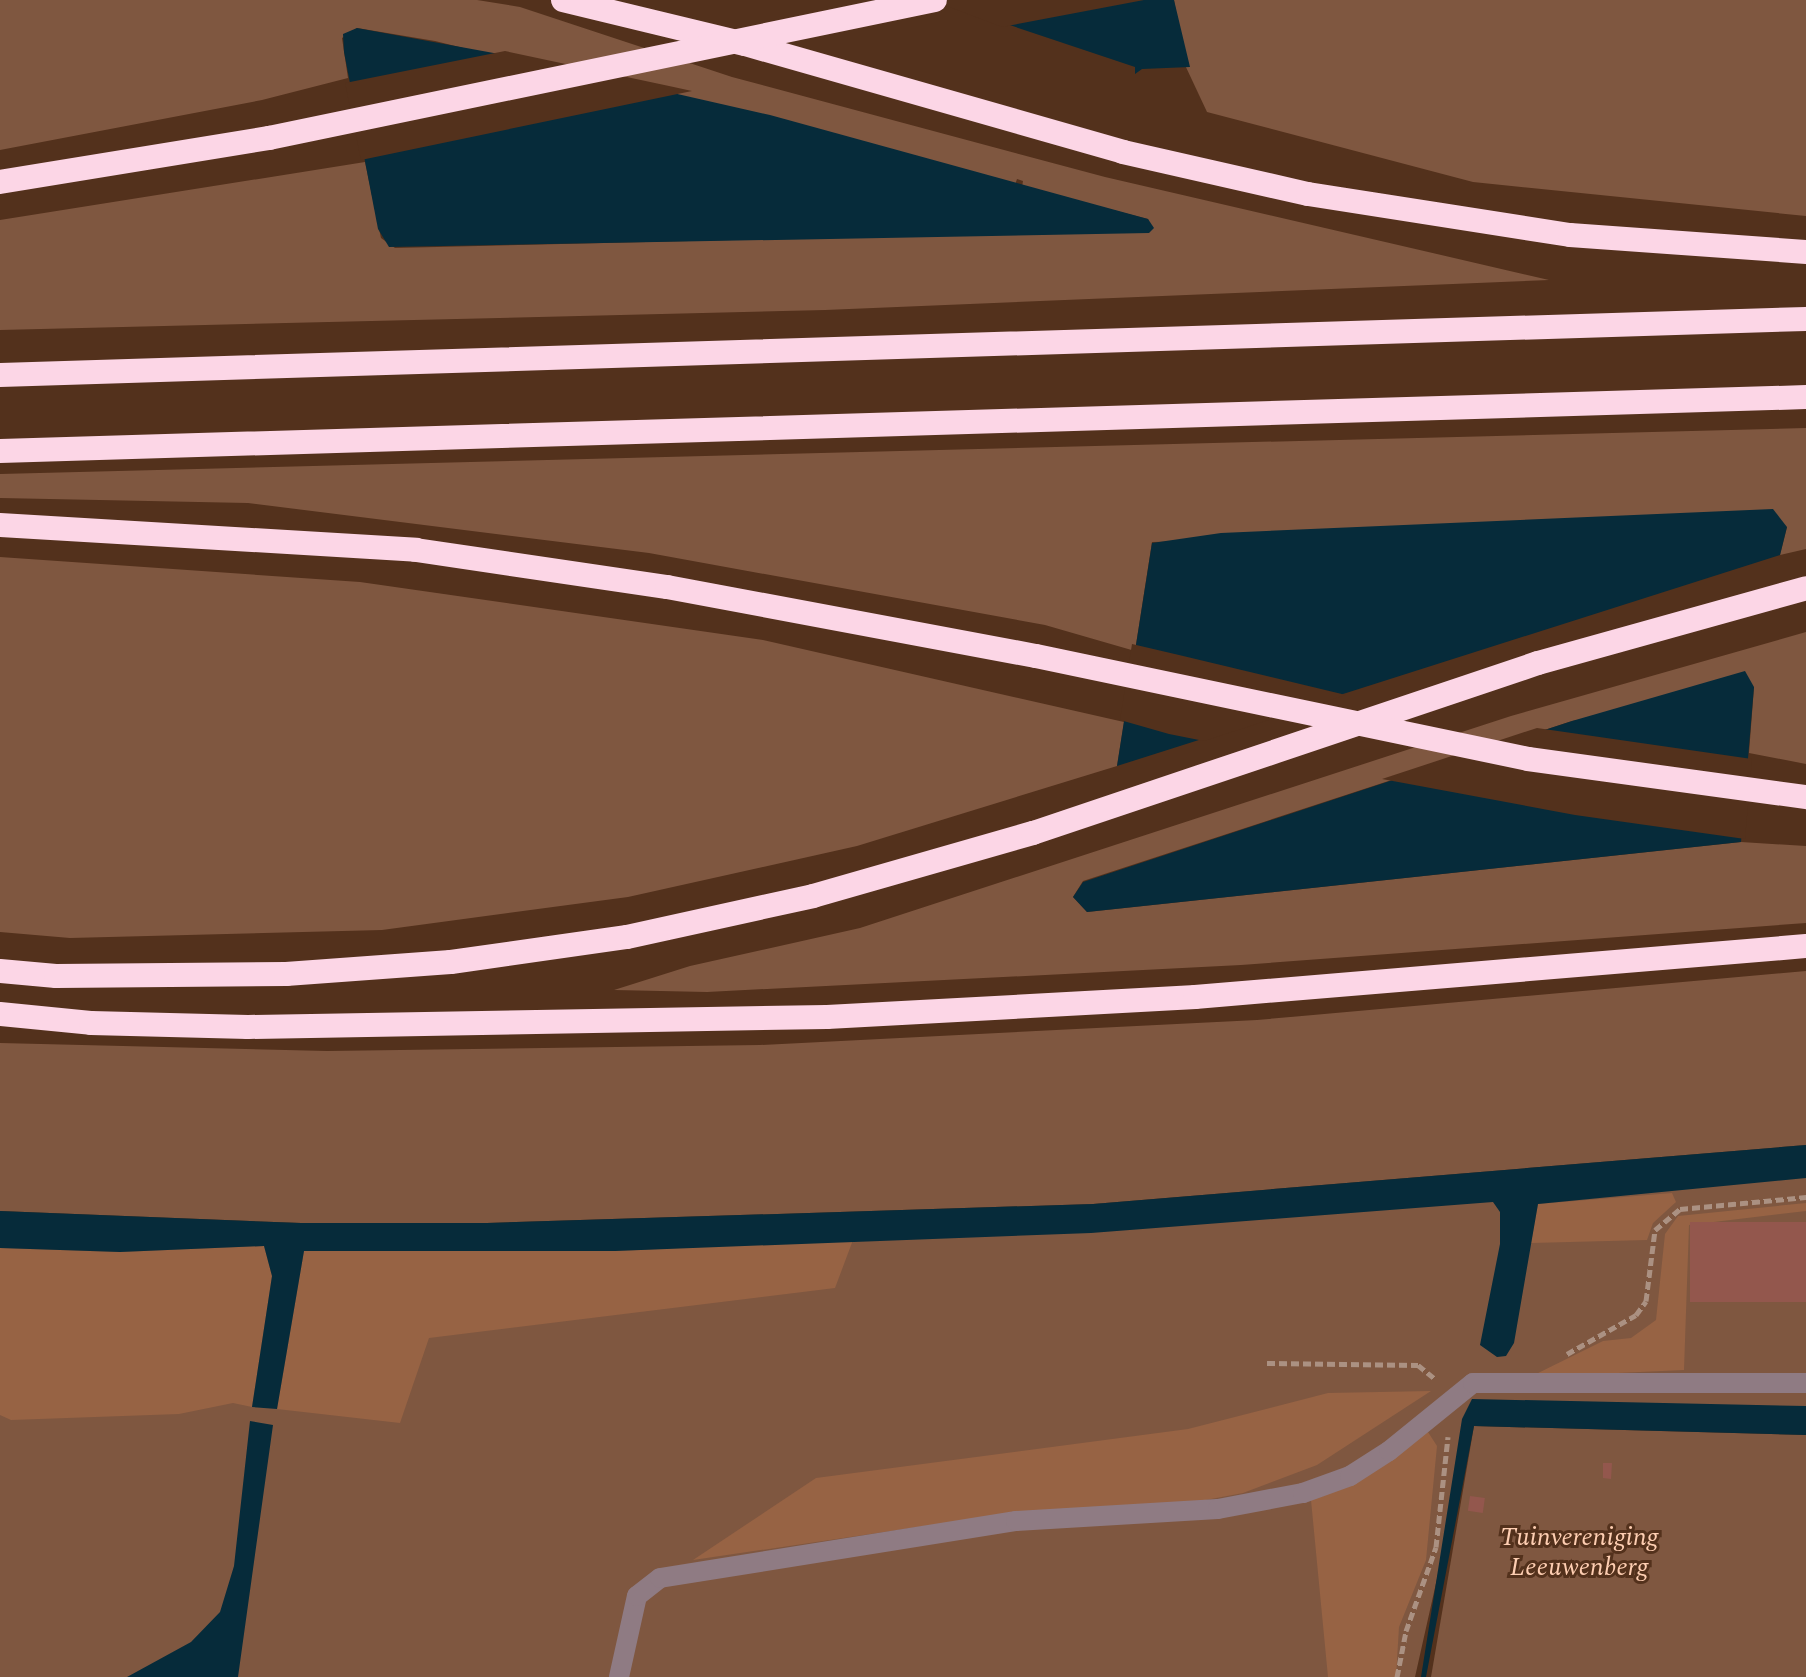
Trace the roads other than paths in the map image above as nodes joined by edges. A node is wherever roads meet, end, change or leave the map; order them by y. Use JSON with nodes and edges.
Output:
{"nodes":[{"id":1,"x":563,"y":0,"type":"edge"},
{"id":2,"x":935,"y":0,"type":"edge"},
{"id":3,"x":0,"y":182,"type":"edge"},
{"id":4,"x":1806,"y":252,"type":"edge"},
{"id":5,"x":1806,"y":319,"type":"edge"},
{"id":6,"x":0,"y":375,"type":"edge"},
{"id":7,"x":1806,"y":397,"type":"edge"},
{"id":8,"x":0,"y":451,"type":"edge"},
{"id":9,"x":0,"y":525,"type":"edge"},
{"id":10,"x":1806,"y":588,"type":"edge"},
{"id":11,"x":1806,"y":797,"type":"edge"},
{"id":12,"x":1806,"y":946,"type":"edge"},
{"id":13,"x":0,"y":971,"type":"edge"},
{"id":14,"x":0,"y":1014,"type":"edge"},
{"id":15,"x":1806,"y":1383,"type":"edge"},
{"id":16,"x":619,"y":1677,"type":"edge"}],
"edges":[{"from":1,"to":4,"type":"highway"},
{"from":2,"to":3,"type":"highway","bridge":true},
{"from":5,"to":6,"type":"highway"},
{"from":7,"to":8,"type":"highway"},
{"from":9,"to":11,"type":"highway","bridge":true},
{"from":10,"to":13,"type":"highway"},
{"from":12,"to":14,"type":"highway"},
{"from":15,"to":16,"type":"lane"}]}
